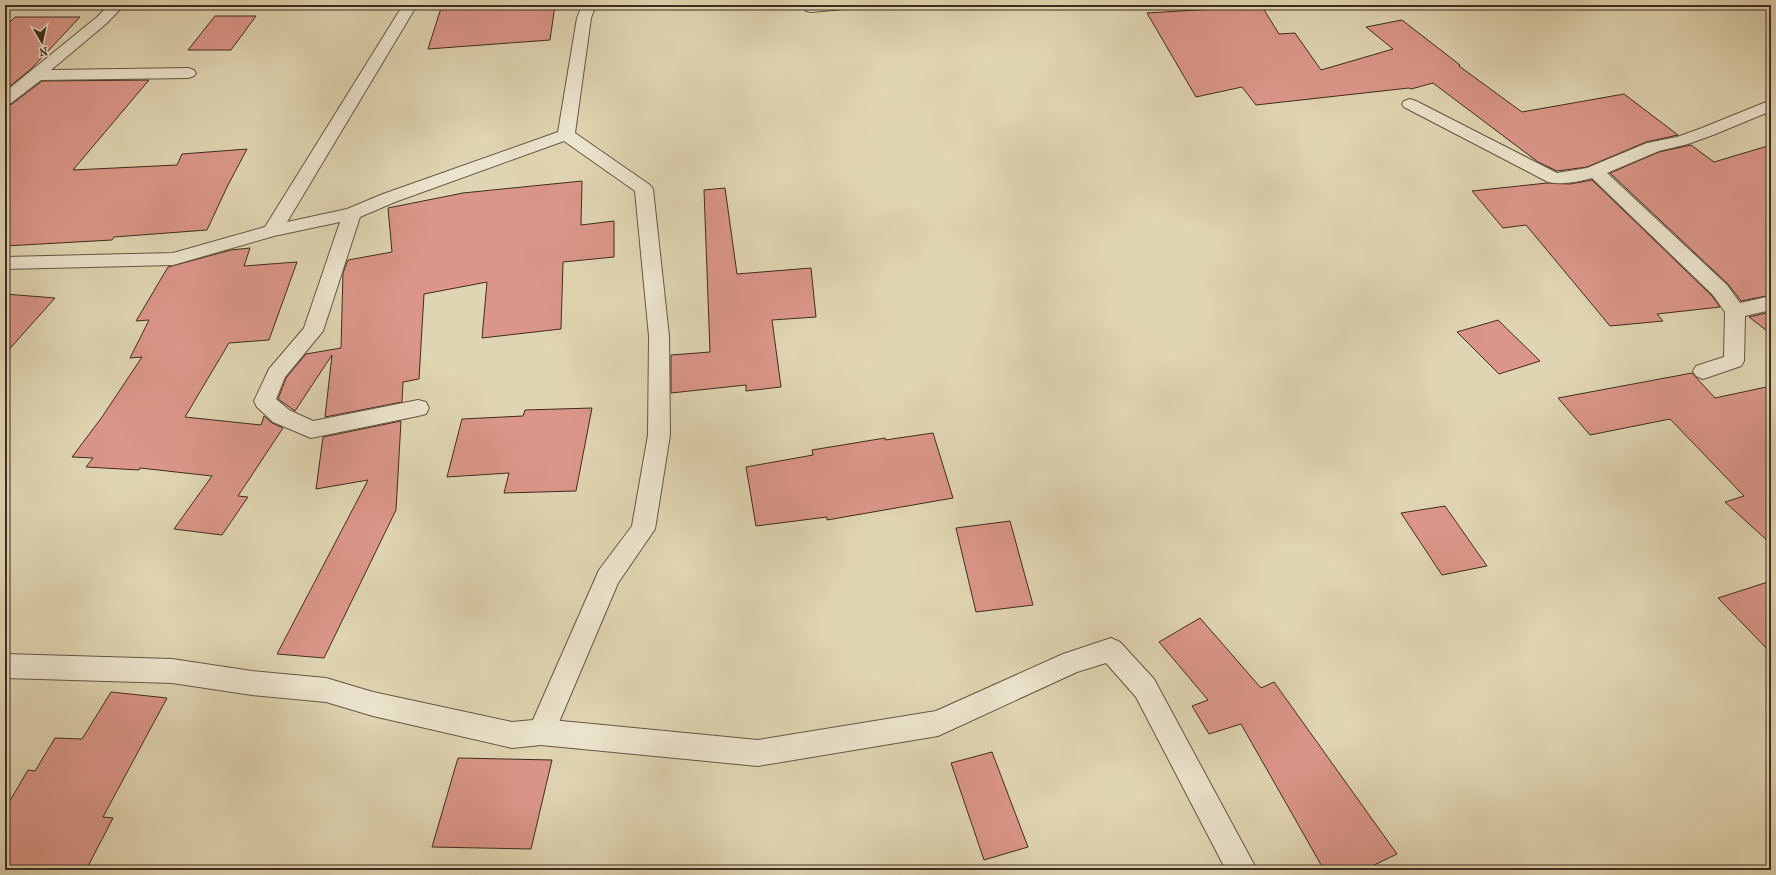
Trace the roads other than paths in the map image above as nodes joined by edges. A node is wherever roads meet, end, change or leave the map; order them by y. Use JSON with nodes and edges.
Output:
{"nodes":[{"id":1,"x":117,"y":5,"type":"edge"},
{"id":2,"x":410,"y":5,"type":"edge"},
{"id":3,"x":589,"y":5,"type":"edge"},
{"id":4,"x":844,"y":5,"type":"edge"},
{"id":5,"x":811,"y":8,"type":"dead end"},
{"id":6,"x":188,"y":74,"type":"dead end"},
{"id":7,"x":32,"y":77,"type":"junction"},
{"id":8,"x":5,"y":100,"type":"edge"},
{"id":9,"x":1410,"y":104,"type":"dead end"},
{"id":10,"x":1771,"y":105,"type":"edge"},
{"id":11,"x":566,"y":135,"type":"junction"},
{"id":12,"x":1596,"y":172,"type":"junction"},
{"id":13,"x":352,"y":214,"type":"junction"},
{"id":14,"x":272,"y":231,"type":"junction"},
{"id":15,"x":7,"y":265,"type":"edge"},
{"id":16,"x":1771,"y":303,"type":"edge"},
{"id":17,"x":1734,"y":311,"type":"junction"},
{"id":18,"x":1703,"y":371,"type":"dead end"},
{"id":19,"x":418,"y":408,"type":"dead end"},
{"id":20,"x":5,"y":666,"type":"edge"},
{"id":21,"x":541,"y":732,"type":"junction"},
{"id":22,"x":1242,"y":870,"type":"edge"}],
"edges":[{"from":1,"to":7,"type":"street"},
{"from":2,"to":14,"type":"street"},
{"from":3,"to":11,"type":"street"},
{"from":4,"to":5,"type":"street"},
{"from":6,"to":7,"type":"street"},
{"from":7,"to":8,"type":"street"},
{"from":9,"to":12,"type":"street"},
{"from":10,"to":12,"type":"street"},
{"from":11,"to":13,"type":"street"},
{"from":11,"to":21,"type":"street"},
{"from":12,"to":17,"type":"street"},
{"from":13,"to":14,"type":"street"},
{"from":13,"to":19,"type":"street"},
{"from":14,"to":15,"type":"street"},
{"from":16,"to":17,"type":"street"},
{"from":17,"to":18,"type":"street"},
{"from":20,"to":21,"type":"street"},
{"from":21,"to":22,"type":"street"}]}
